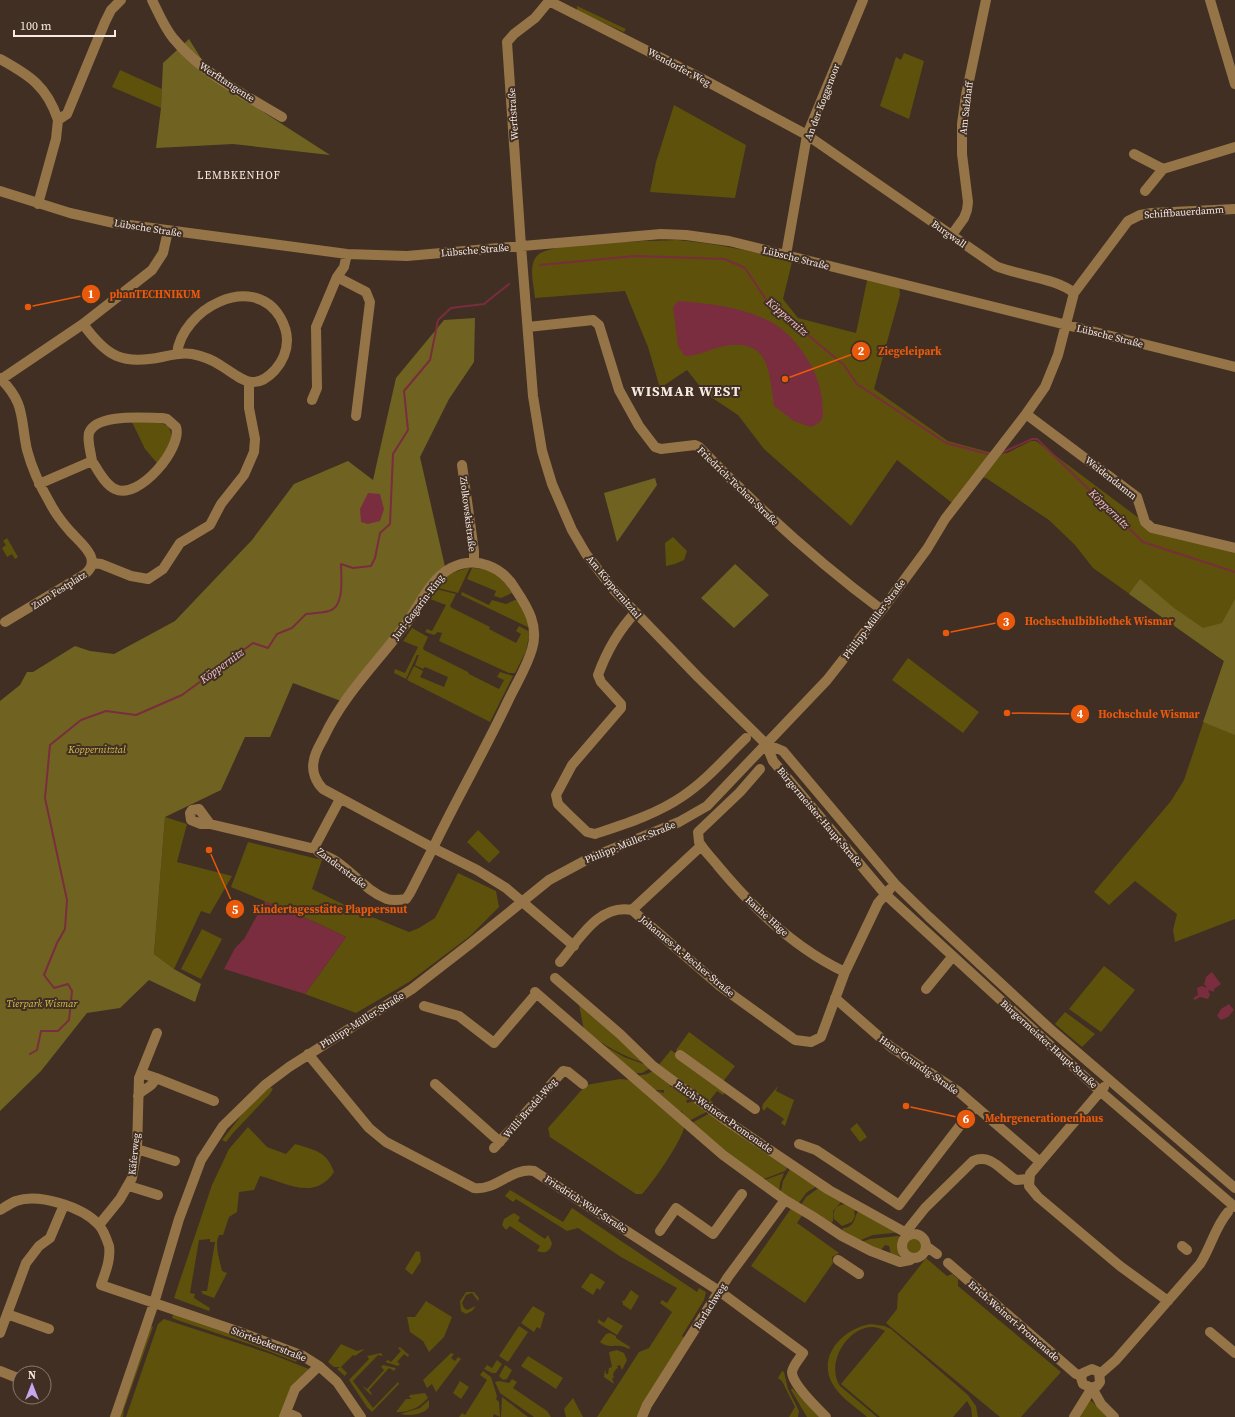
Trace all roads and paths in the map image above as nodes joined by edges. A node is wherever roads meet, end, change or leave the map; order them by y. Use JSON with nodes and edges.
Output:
{"nodes":[{"id":1,"x":121,"y":0,"type":"edge"},
{"id":2,"x":152,"y":0,"type":"edge"},
{"id":3,"x":863,"y":0,"type":"edge"},
{"id":4,"x":986,"y":0,"type":"edge"},
{"id":5,"x":1210,"y":0,"type":"edge"},
{"id":6,"x":550,"y":1,"type":"joint"},
{"id":7,"x":0,"y":59,"type":"edge"},
{"id":8,"x":1232,"y":63,"type":"edge"},
{"id":9,"x":1235,"y":84,"type":"edge"},
{"id":10,"x":282,"y":117,"type":"dead end"},
{"id":11,"x":58,"y":120,"type":"junction"},
{"id":12,"x":807,"y":135,"type":"junction"},
{"id":13,"x":1235,"y":147,"type":"edge"},
{"id":14,"x":1134,"y":154,"type":"dead end"},
{"id":15,"x":1163,"y":168,"type":"junction"},
{"id":16,"x":0,"y":191,"type":"edge"},
{"id":17,"x":1145,"y":191,"type":"dead end"},
{"id":18,"x":38,"y":204,"type":"junction"},
{"id":19,"x":1235,"y":209,"type":"edge"},
{"id":20,"x":168,"y":231,"type":"junction"},
{"id":21,"x":951,"y":236,"type":"junction"},
{"id":22,"x":521,"y":246,"type":"junction"},
{"id":23,"x":347,"y":254,"type":"junction"},
{"id":24,"x":786,"y":255,"type":"junction"},
{"id":25,"x":337,"y":277,"type":"junction"},
{"id":26,"x":1074,"y":293,"type":"junction"},
{"id":27,"x":83,"y":324,"type":"junction"},
{"id":28,"x":1066,"y":325,"type":"junction"},
{"id":29,"x":528,"y":327,"type":"junction"},
{"id":30,"x":177,"y":354,"type":"junction"},
{"id":31,"x":1235,"y":367,"type":"edge"},
{"id":32,"x":0,"y":379,"type":"edge"},
{"id":33,"x":249,"y":382,"type":"junction"},
{"id":34,"x":312,"y":400,"type":"dead end"},
{"id":35,"x":1026,"y":414,"type":"junction"},
{"id":36,"x":356,"y":416,"type":"dead end"},
{"id":37,"x":92,"y":461,"type":"junction"},
{"id":38,"x":462,"y":466,"type":"dead end"},
{"id":39,"x":39,"y":484,"type":"junction"},
{"id":40,"x":1235,"y":548,"type":"edge"},
{"id":41,"x":474,"y":562,"type":"junction"},
{"id":42,"x":92,"y":563,"type":"junction"},
{"id":43,"x":882,"y":610,"type":"junction"},
{"id":44,"x":635,"y":613,"type":"junction"},
{"id":45,"x":6,"y":622,"type":"dead end"},
{"id":46,"x":744,"y":740,"type":"dead end"},
{"id":47,"x":766,"y":744,"type":"junction"},
{"id":48,"x":760,"y":769,"type":"dead end"},
{"id":49,"x":340,"y":799,"type":"junction"},
{"id":50,"x":210,"y":824,"type":"dead end"},
{"id":51,"x":315,"y":846,"type":"junction"},
{"id":52,"x":701,"y":846,"type":"junction"},
{"id":53,"x":433,"y":848,"type":"junction"},
{"id":54,"x":895,"y":884,"type":"junction"},
{"id":55,"x":886,"y":894,"type":"junction"},
{"id":56,"x":521,"y":901,"type":"junction"},
{"id":57,"x":632,"y":910,"type":"junction"},
{"id":58,"x":574,"y":946,"type":"junction"},
{"id":59,"x":953,"y":956,"type":"junction"},
{"id":60,"x":560,"y":962,"type":"dead end"},
{"id":61,"x":845,"y":972,"type":"junction"},
{"id":62,"x":555,"y":978,"type":"dead end"},
{"id":63,"x":926,"y":989,"type":"dead end"},
{"id":64,"x":835,"y":998,"type":"junction"},
{"id":65,"x":424,"y":1006,"type":"dead end"},
{"id":66,"x":157,"y":1033,"type":"dead end"},
{"id":67,"x":308,"y":1054,"type":"junction"},
{"id":68,"x":680,"y":1055,"type":"dead end"},
{"id":69,"x":140,"y":1076,"type":"junction"},
{"id":70,"x":156,"y":1078,"type":"junction"},
{"id":71,"x":1110,"y":1080,"type":"junction"},
{"id":72,"x":434,"y":1084,"type":"dead end"},
{"id":73,"x":582,"y":1084,"type":"dead end"},
{"id":74,"x":1100,"y":1091,"type":"junction"},
{"id":75,"x":138,"y":1096,"type":"junction"},
{"id":76,"x":214,"y":1101,"type":"dead end"},
{"id":77,"x":975,"y":1106,"type":"junction"},
{"id":78,"x":755,"y":1109,"type":"dead end"},
{"id":79,"x":799,"y":1144,"type":"dead end"},
{"id":80,"x":136,"y":1149,"type":"junction"},
{"id":81,"x":175,"y":1161,"type":"dead end"},
{"id":82,"x":1040,"y":1162,"type":"junction"},
{"id":83,"x":1028,"y":1179,"type":"junction"},
{"id":84,"x":129,"y":1186,"type":"junction"},
{"id":85,"x":1235,"y":1188,"type":"edge"},
{"id":86,"x":742,"y":1194,"type":"dead end"},
{"id":87,"x":158,"y":1195,"type":"dead end"},
{"id":88,"x":785,"y":1200,"type":"junction"},
{"id":89,"x":64,"y":1205,"type":"junction"},
{"id":90,"x":1232,"y":1209,"type":"edge"},
{"id":91,"x":0,"y":1210,"type":"edge"},
{"id":92,"x":99,"y":1225,"type":"junction"},
{"id":93,"x":660,"y":1231,"type":"dead end"},
{"id":94,"x":908,"y":1234,"type":"junction"},
{"id":95,"x":926,"y":1246,"type":"junction"},
{"id":96,"x":937,"y":1254,"type":"dead end"},
{"id":97,"x":913,"y":1258,"type":"junction"},
{"id":98,"x":838,"y":1260,"type":"dead end"},
{"id":99,"x":948,"y":1263,"type":"dead end"},
{"id":100,"x":859,"y":1274,"type":"dead end"},
{"id":101,"x":719,"y":1291,"type":"junction"},
{"id":102,"x":1168,"y":1301,"type":"junction"},
{"id":103,"x":154,"y":1303,"type":"junction"},
{"id":104,"x":7,"y":1314,"type":"junction"},
{"id":105,"x":49,"y":1329,"type":"dead end"},
{"id":106,"x":1210,"y":1332,"type":"dead end"},
{"id":107,"x":0,"y":1333,"type":"edge"},
{"id":108,"x":1235,"y":1354,"type":"edge"},
{"id":109,"x":319,"y":1366,"type":"junction"},
{"id":110,"x":1098,"y":1370,"type":"junction"},
{"id":111,"x":0,"y":1371,"type":"edge"},
{"id":112,"x":1082,"y":1375,"type":"junction"},
{"id":113,"x":12,"y":1376,"type":"edge"},
{"id":114,"x":1092,"y":1388,"type":"junction"},
{"id":115,"x":285,"y":1414,"type":"edge"},
{"id":116,"x":114,"y":1417,"type":"edge"},
{"id":117,"x":297,"y":1417,"type":"edge"},
{"id":118,"x":361,"y":1417,"type":"edge"},
{"id":119,"x":642,"y":1417,"type":"edge"},
{"id":120,"x":826,"y":1417,"type":"edge"},
{"id":121,"x":1074,"y":1417,"type":"edge"},
{"id":122,"x":1114,"y":1417,"type":"edge"}],
"edges":[{"from":1,"to":11,"type":"street"},
{"from":2,"to":10,"type":"street","name":"Werfttangente"},
{"from":3,"to":12,"type":"street","name":"An der Koggenoor"},
{"from":4,"to":21,"type":"street","name":"Am Salzhaff"},
{"from":5,"to":8,"type":"street"},
{"from":6,"to":12,"type":"street","name":"Wendorfer Weg"},
{"from":6,"to":22,"type":"street","name":"Werftstraße"},
{"from":7,"to":11,"type":"street"},
{"from":8,"to":9,"type":"street"},
{"from":11,"to":18,"type":"street"},
{"from":12,"to":21,"type":"street","name":"Burgwall"},
{"from":12,"to":24,"type":"street","name":"An der Koggenoor"},
{"from":13,"to":15,"type":"street"},
{"from":14,"to":15,"type":"street"},
{"from":15,"to":17,"type":"street"},
{"from":16,"to":18,"type":"street","name":"Lübsche Straße"},
{"from":18,"to":20,"type":"street","name":"Lübsche Straße"},
{"from":19,"to":26,"type":"street","name":"Schiffbauerdamm"},
{"from":20,"to":23,"type":"street","name":"Lübsche Straße"},
{"from":20,"to":27,"type":"street","name":"Zum Festplatz"},
{"from":21,"to":26,"type":"street","name":"Burgwall"},
{"from":22,"to":23,"type":"street","name":"Lübsche Straße"},
{"from":22,"to":24,"type":"street","name":"Lübsche Straße"},
{"from":22,"to":29,"type":"street","name":"Am Köppernitztal"},
{"from":23,"to":25,"type":"street"},
{"from":24,"to":28,"type":"street","name":"Lübsche Straße"},
{"from":25,"to":34,"type":"street"},
{"from":25,"to":36,"type":"street"},
{"from":26,"to":28,"type":"street"},
{"from":27,"to":30,"type":"street"},
{"from":27,"to":32,"type":"street","name":"Zum Festplatz"},
{"from":28,"to":31,"type":"street","name":"Lübsche Straße"},
{"from":28,"to":35,"type":"street","name":"Philipp-Müller-Straße"},
{"from":29,"to":43,"type":"street","name":"Friedrich-Techen-Straße"},
{"from":29,"to":44,"type":"street","name":"Am Köppernitztal"},
{"from":30,"to":33,"type":"street"},
{"from":30,"to":33,"type":"street"},
{"from":32,"to":39,"type":"street","name":"Zum Festplatz"},
{"from":33,"to":42,"type":"street"},
{"from":35,"to":40,"type":"street","name":"Weidendamm"},
{"from":35,"to":43,"type":"street","name":"Philipp-Müller-Straße"},
{"from":37,"to":37,"type":"street"},
{"from":37,"to":39,"type":"street"},
{"from":38,"to":41,"type":"street","name":"Ziolkowskistraße"},
{"from":39,"to":42,"type":"street","name":"Zum Festplatz"},
{"from":41,"to":49,"type":"street","name":"Juri-Gagarin-Ring"},
{"from":41,"to":53,"type":"street","name":"Juri-Gagarin-Ring"},
{"from":42,"to":45,"type":"street","name":"Zum Festplatz"},
{"from":43,"to":47,"type":"street","name":"Philipp-Müller-Straße"},
{"from":44,"to":46,"type":"street"},
{"from":44,"to":47,"type":"street","name":"Am Köppernitztal"},
{"from":47,"to":54,"type":"street","name":"Bürgermeister-Haupt-Straße"},
{"from":47,"to":55,"type":"street","name":"Bürgermeister-Haupt-Straße"},
{"from":47,"to":56,"type":"street","name":"Philipp-Müller-Straße"},
{"from":48,"to":52,"type":"street"},
{"from":49,"to":51,"type":"street","name":"Zanderstraße"},
{"from":49,"to":53,"type":"street","name":"Juri-Gagarin-Ring"},
{"from":50,"to":51,"type":"street","name":"Zanderstraße"},
{"from":51,"to":53,"type":"street","name":"Zanderstraße"},
{"from":52,"to":57,"type":"street"},
{"from":52,"to":61,"type":"street","name":"Rauhe Häge"},
{"from":53,"to":56,"type":"street","name":"Juri-Gagarin-Ring"},
{"from":54,"to":55,"type":"street","name":"Johannes-R.-Becher-Straße"},
{"from":54,"to":71,"type":"street","name":"Bürgermeister-Haupt-Straße"},
{"from":55,"to":59,"type":"street","name":"Bürgermeister-Haupt-Straße"},
{"from":55,"to":61,"type":"street","name":"Johannes-R.-Becher-Straße"},
{"from":56,"to":58,"type":"street"},
{"from":56,"to":67,"type":"street","name":"Philipp-Müller-Straße"},
{"from":57,"to":58,"type":"street"},
{"from":57,"to":64,"type":"street","name":"Johannes-R.-Becher-Straße"},
{"from":58,"to":60,"type":"street"},
{"from":59,"to":63,"type":"street"},
{"from":59,"to":74,"type":"street","name":"Bürgermeister-Haupt-Straße"},
{"from":61,"to":64,"type":"street","name":"Johannes-R.-Becher-Straße"},
{"from":62,"to":94,"type":"street","name":"Erich-Weinert-Promenade"},
{"from":64,"to":77,"type":"street","name":"Hans-Grundig-Straße"},
{"from":65,"to":88,"type":"street"},
{"from":66,"to":69,"type":"street","name":"Käferweg"},
{"from":67,"to":101,"type":"street","name":"Friedrich-Wolf-Straße"},
{"from":67,"to":103,"type":"street","name":"Philipp-Müller-Straße"},
{"from":68,"to":78,"type":"street"},
{"from":69,"to":70,"type":"street"},
{"from":69,"to":75,"type":"street","name":"Käferweg"},
{"from":70,"to":75,"type":"street"},
{"from":70,"to":76,"type":"street"},
{"from":71,"to":74,"type":"street"},
{"from":71,"to":85,"type":"street","name":"Bürgermeister-Haupt-Straße"},
{"from":72,"to":73,"type":"street","name":"Willi-Bredel-Weg"},
{"from":74,"to":82,"type":"street"},
{"from":74,"to":90,"type":"street","name":"Bürgermeister-Haupt-Straße"},
{"from":75,"to":80,"type":"street","name":"Käferweg"},
{"from":77,"to":79,"type":"street"},
{"from":77,"to":82,"type":"street","name":"Hans-Grundig-Straße"},
{"from":80,"to":81,"type":"street"},
{"from":80,"to":84,"type":"street","name":"Käferweg"},
{"from":82,"to":83,"type":"street"},
{"from":83,"to":94,"type":"street"},
{"from":83,"to":102,"type":"street"},
{"from":84,"to":87,"type":"street"},
{"from":84,"to":92,"type":"street","name":"Käferweg"},
{"from":86,"to":93,"type":"street"},
{"from":88,"to":97,"type":"street"},
{"from":88,"to":101,"type":"street","name":"Barlachweg"},
{"from":89,"to":91,"type":"street"},
{"from":89,"to":92,"type":"street"},
{"from":89,"to":104,"type":"street"},
{"from":90,"to":102,"type":"street"},
{"from":92,"to":103,"type":"street","name":"Störtebekerstraße"},
{"from":94,"to":95,"type":"street","name":"Erich-Weinert-Promenade"},
{"from":94,"to":97,"type":"street"},
{"from":95,"to":96,"type":"street","name":"Erich-Weinert-Promenade"},
{"from":95,"to":97,"type":"street"},
{"from":98,"to":100,"type":"street"},
{"from":99,"to":112,"type":"street","name":"Erich-Weinert-Promenade"},
{"from":101,"to":119,"type":"street","name":"Barlachweg"},
{"from":101,"to":120,"type":"street","name":"Friedrich-Wolf-Straße"},
{"from":102,"to":110,"type":"street"},
{"from":103,"to":109,"type":"street","name":"Störtebekerstraße"},
{"from":103,"to":116,"type":"street","name":"Philipp-Müller-Straße"},
{"from":104,"to":105,"type":"street"},
{"from":104,"to":107,"type":"street"},
{"from":106,"to":108,"type":"street"},
{"from":109,"to":115,"type":"street"},
{"from":109,"to":118,"type":"street","name":"Störtebekerstraße"},
{"from":110,"to":112,"type":"street"},
{"from":110,"to":114,"type":"street"},
{"from":111,"to":113,"type":"street"},
{"from":112,"to":114,"type":"street"},
{"from":114,"to":121,"type":"street"},
{"from":114,"to":122,"type":"street"},
{"from":115,"to":117,"type":"street"}]}
